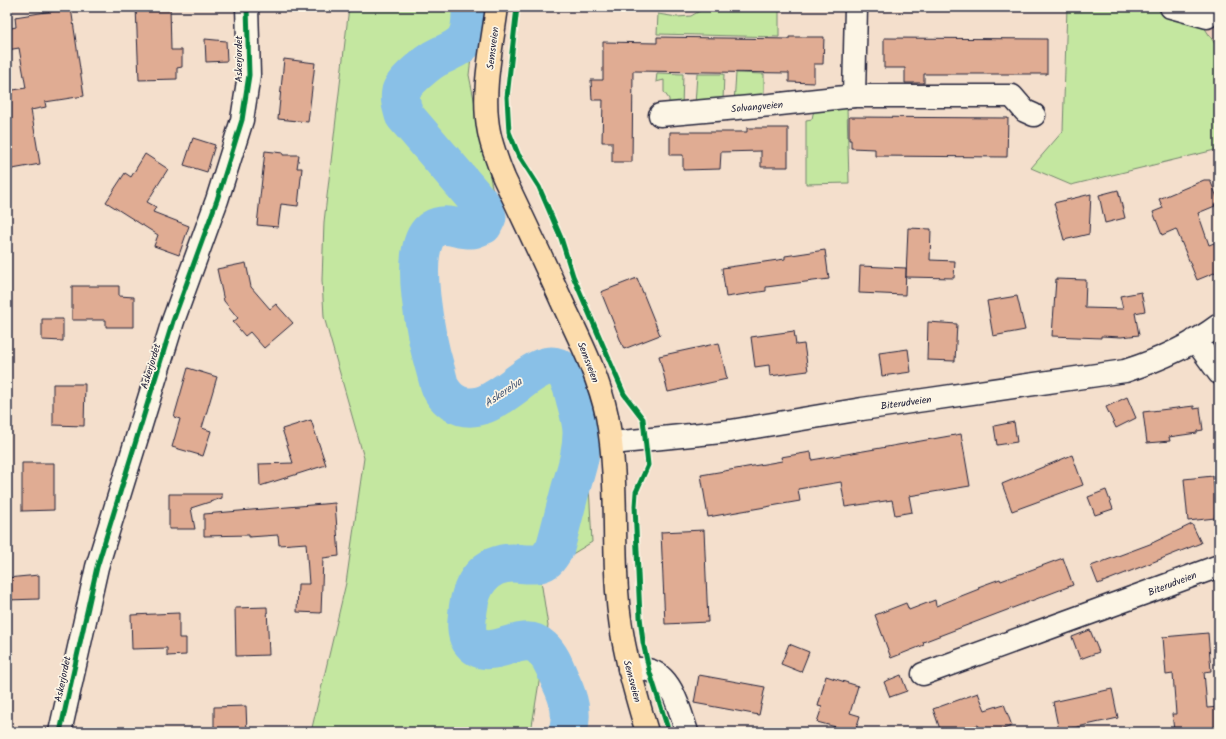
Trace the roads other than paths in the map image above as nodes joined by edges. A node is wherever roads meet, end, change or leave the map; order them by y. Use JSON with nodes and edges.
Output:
{"nodes":[{"id":1,"x":246,"y":7,"type":"edge"},
{"id":2,"x":497,"y":7,"type":"edge"},
{"id":3,"x":856,"y":7,"type":"edge"},
{"id":4,"x":1171,"y":7,"type":"edge"},
{"id":5,"x":1207,"y":17,"type":"dead end"},
{"id":6,"x":854,"y":96,"type":"junction"},
{"id":7,"x":660,"y":115,"type":"dead end"},
{"id":8,"x":1034,"y":115,"type":"dead end"},
{"id":9,"x":1219,"y":325,"type":"edge"},
{"id":10,"x":1195,"y":340,"type":"junction"},
{"id":11,"x":1219,"y":373,"type":"edge"},
{"id":12,"x":612,"y":442,"type":"junction"},
{"id":13,"x":1219,"y":566,"type":"edge"},
{"id":14,"x":629,"y":669,"type":"junction"},
{"id":15,"x":923,"y":674,"type":"dead end"},
{"id":16,"x":60,"y":732,"type":"edge"},
{"id":17,"x":647,"y":732,"type":"edge"},
{"id":18,"x":687,"y":732,"type":"edge"}],
"edges":[{"from":1,"to":16,"type":"street","name":"Askerjordet"},
{"from":2,"to":12,"type":"main road","name":"Semsveien"},
{"from":3,"to":6,"type":"street"},
{"from":4,"to":5,"type":"street"},
{"from":6,"to":7,"type":"street","name":"Solvangveien"},
{"from":6,"to":8,"type":"street","name":"Solvangveien"},
{"from":9,"to":10,"type":"street","name":"Biterudveien"},
{"from":10,"to":11,"type":"street"},
{"from":10,"to":12,"type":"street","name":"Biterudveien"},
{"from":12,"to":14,"type":"main road","name":"Semsveien"},
{"from":13,"to":15,"type":"street","name":"Biterudveien"},
{"from":14,"to":17,"type":"main road","name":"Semsveien"},
{"from":14,"to":18,"type":"street"}]}
